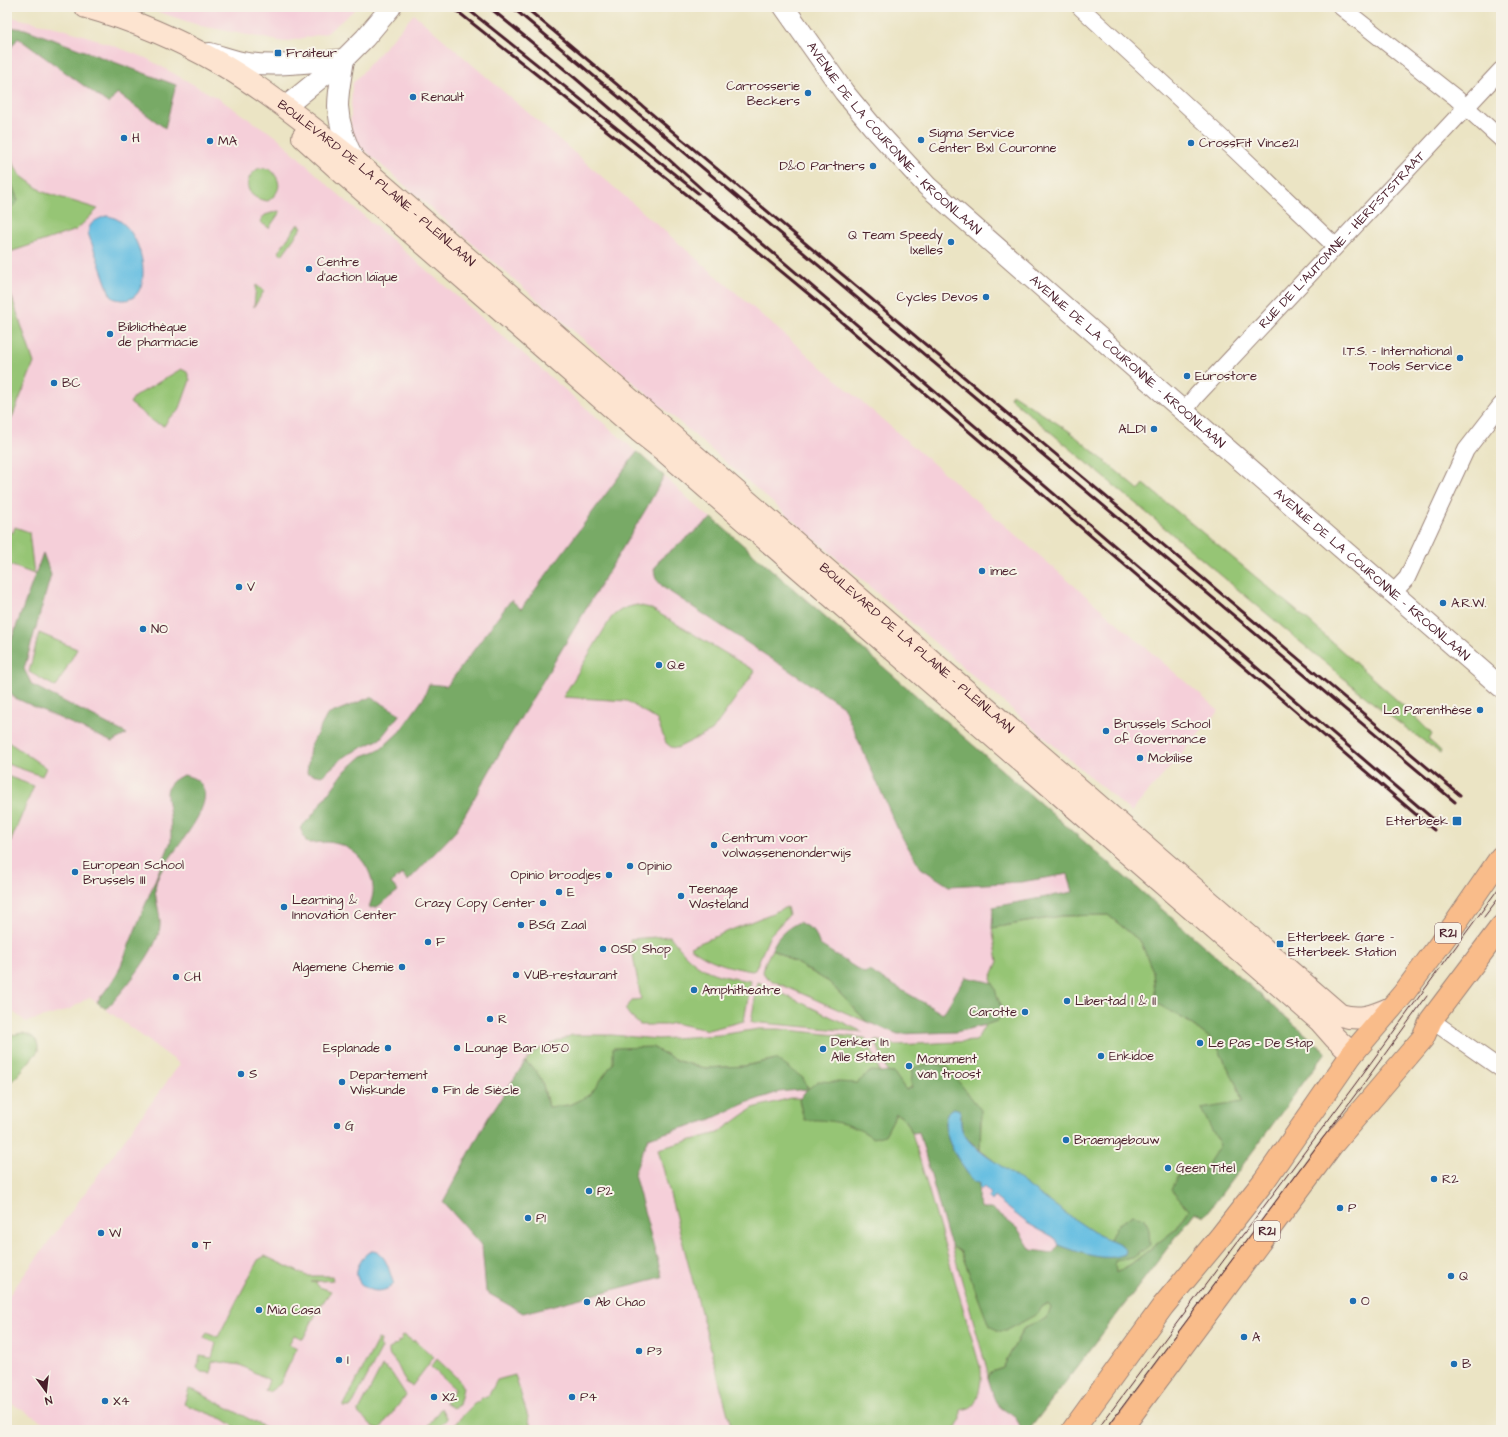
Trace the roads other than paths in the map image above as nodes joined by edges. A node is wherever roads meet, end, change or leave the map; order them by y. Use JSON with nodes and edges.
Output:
{"nodes":[{"id":1,"x":86,"y":7,"type":"edge"},
{"id":2,"x":391,"y":7,"type":"edge"},
{"id":3,"x":784,"y":7,"type":"edge"},
{"id":4,"x":1080,"y":7,"type":"edge"},
{"id":5,"x":1341,"y":7,"type":"edge"},
{"id":6,"x":190,"y":48,"type":"junction"},
{"id":7,"x":344,"y":59,"type":"junction"},
{"id":8,"x":1501,"y":70,"type":"edge"},
{"id":9,"x":285,"y":107,"type":"junction"},
{"id":10,"x":1466,"y":107,"type":"junction"},
{"id":11,"x":1501,"y":139,"type":"edge"},
{"id":12,"x":356,"y":162,"type":"junction"},
{"id":13,"x":1335,"y":246,"type":"junction"},
{"id":14,"x":591,"y":377,"type":"junction"},
{"id":15,"x":1501,"y":405,"type":"edge"},
{"id":16,"x":1184,"y":411,"type":"junction"},
{"id":17,"x":1393,"y":594,"type":"junction"},
{"id":18,"x":1501,"y":687,"type":"edge"},
{"id":19,"x":1501,"y":857,"type":"edge"},
{"id":20,"x":1501,"y":927,"type":"edge"},
{"id":21,"x":1391,"y":1008,"type":"junction"},
{"id":22,"x":1326,"y":1014,"type":"junction"},
{"id":23,"x":1430,"y":1020,"type":"junction"},
{"id":24,"x":1352,"y":1054,"type":"junction"},
{"id":25,"x":1501,"y":1069,"type":"edge"},
{"id":26,"x":1074,"y":1430,"type":"edge"},
{"id":27,"x":1120,"y":1430,"type":"edge"}],
"edges":[{"from":1,"to":6,"type":"main road"},
{"from":2,"to":7,"type":"street"},
{"from":3,"to":16,"type":"street","name":"AVENUE DE LA COURONNE - KROONLAAN"},
{"from":4,"to":13,"type":"street"},
{"from":5,"to":10,"type":"street"},
{"from":6,"to":7,"type":"street"},
{"from":6,"to":9,"type":"main road"},
{"from":7,"to":9,"type":"street"},
{"from":7,"to":12,"type":"street"},
{"from":8,"to":10,"type":"street","name":"RUE DE L'AUTOMNE - HERFSTSTRAAT"},
{"from":9,"to":12,"type":"main road","name":"BOULEVARD DE LA PLAINE - PLEINLAAN"},
{"from":9,"to":14,"type":"main road","name":"BOULEVARD DE LA PLAINE - PLEINLAAN"},
{"from":10,"to":11,"type":"street"},
{"from":10,"to":13,"type":"street","name":"RUE DE L'AUTOMNE - HERFSTSTRAAT"},
{"from":12,"to":14,"type":"main road","name":"BOULEVARD DE LA PLAINE - PLEINLAAN"},
{"from":13,"to":16,"type":"street","name":"RUE DE L'AUTOMNE - HERFSTSTRAAT"},
{"from":14,"to":22,"type":"main road","name":"BOULEVARD DE LA PLAINE - PLEINLAAN"},
{"from":15,"to":17,"type":"street"},
{"from":16,"to":17,"type":"street","name":"AVENUE DE LA COURONNE - KROONLAAN"},
{"from":17,"to":18,"type":"street","name":"AVENUE DE LA COURONNE - KROONLAAN"},
{"from":19,"to":21,"type":"main road","number":"R21"},
{"from":20,"to":23,"type":"main road","number":"R21"},
{"from":21,"to":22,"type":"main road","name":"BOULEVARD DE LA PLAINE - PLEINLAAN"},
{"from":21,"to":24,"type":"main road","number":"R21"},
{"from":22,"to":24,"type":"main road","name":"BOULEVARD DE LA PLAINE - PLEINLAAN"},
{"from":23,"to":25,"type":"street"},
{"from":23,"to":27,"type":"main road","number":"R21"},
{"from":24,"to":26,"type":"main road","number":"R21"}]}
